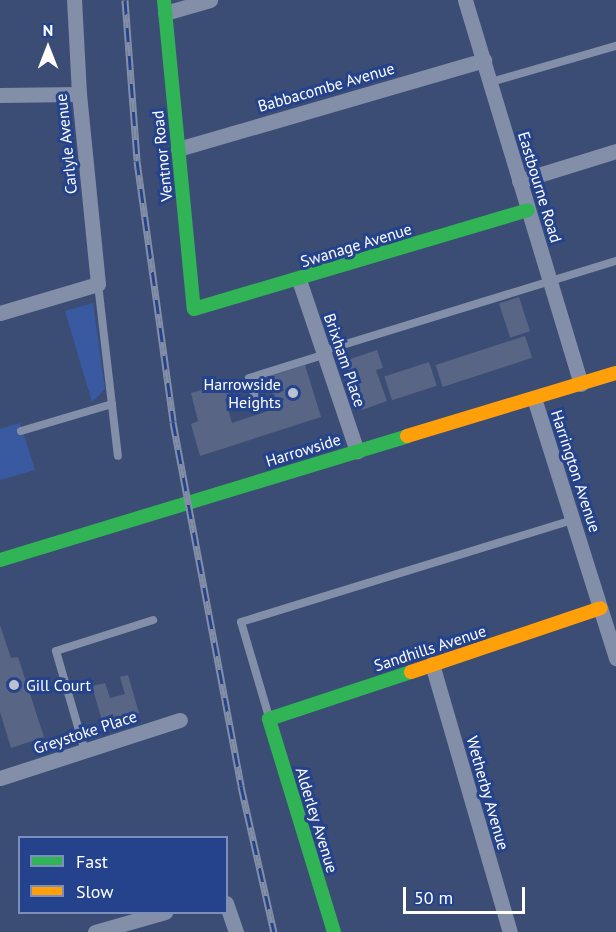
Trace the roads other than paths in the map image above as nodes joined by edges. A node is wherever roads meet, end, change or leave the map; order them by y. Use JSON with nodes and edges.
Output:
{"nodes":[{"id":1,"x":74,"y":0,"type":"edge"},
{"id":2,"x":210,"y":0,"type":"edge"},
{"id":3,"x":465,"y":0,"type":"edge"},
{"id":4,"x":165,"y":7,"type":"edge"},
{"id":5,"x":616,"y":46,"type":"edge"},
{"id":6,"x":484,"y":60,"type":"junction"},
{"id":7,"x":491,"y":82,"type":"junction"},
{"id":8,"x":79,"y":94,"type":"junction"},
{"id":9,"x":0,"y":95,"type":"edge"},
{"id":10,"x":178,"y":149,"type":"junction"},
{"id":11,"x":616,"y":151,"type":"edge"},
{"id":12,"x":519,"y":181,"type":"junction"},
{"id":13,"x":528,"y":210,"type":"junction"},
{"id":14,"x":616,"y":261,"type":"edge"},
{"id":15,"x":299,"y":280,"type":"junction"},
{"id":16,"x":550,"y":282,"type":"junction"},
{"id":17,"x":98,"y":284,"type":"junction"},
{"id":18,"x":194,"y":309,"type":"joint"},
{"id":19,"x":0,"y":313,"type":"edge"},
{"id":20,"x":323,"y":353,"type":"junction"},
{"id":21,"x":616,"y":373,"type":"edge"},
{"id":22,"x":581,"y":384,"type":"junction"},
{"id":23,"x":534,"y":398,"type":"junction"},
{"id":24,"x":112,"y":404,"type":"junction"},
{"id":25,"x":258,"y":406,"type":"dead end"},
{"id":26,"x":21,"y":431,"type":"dead end"},
{"id":27,"x":357,"y":451,"type":"junction"},
{"id":28,"x":118,"y":456,"type":"dead end"},
{"id":29,"x":573,"y":520,"type":"junction"},
{"id":30,"x":0,"y":560,"type":"edge"},
{"id":31,"x":601,"y":608,"type":"junction"},
{"id":32,"x":153,"y":620,"type":"dead end"},
{"id":33,"x":616,"y":658,"type":"edge"},
{"id":34,"x":432,"y":664,"type":"junction"},
{"id":35,"x":269,"y":718,"type":"junction"},
{"id":36,"x":180,"y":720,"type":"dead end"},
{"id":37,"x":85,"y":751,"type":"junction"},
{"id":38,"x":0,"y":778,"type":"edge"},
{"id":39,"x":228,"y":909,"type":"edge"},
{"id":40,"x":158,"y":914,"type":"edge"},
{"id":41,"x":95,"y":932,"type":"edge"},
{"id":42,"x":236,"y":932,"type":"edge"},
{"id":43,"x":334,"y":932,"type":"edge"},
{"id":44,"x":510,"y":932,"type":"edge"}],
"edges":[{"from":1,"to":8,"type":"street","name":"Carlyle Avenue"},
{"from":2,"to":4,"type":"street"},
{"from":3,"to":6,"type":"street","name":"Eastbourne Road"},
{"from":4,"to":10,"type":"street","name":"Ventnor Road"},
{"from":5,"to":7,"type":"lane"},
{"from":6,"to":7,"type":"street","name":"Eastbourne Road"},
{"from":6,"to":10,"type":"street","name":"Babbacombe Avenue"},
{"from":7,"to":12,"type":"street","name":"Eastbourne Road"},
{"from":8,"to":9,"type":"street"},
{"from":8,"to":17,"type":"street","name":"Carlyle Avenue"},
{"from":10,"to":18,"type":"street","name":"Ventnor Road"},
{"from":11,"to":12,"type":"street"},
{"from":12,"to":13,"type":"street","name":"Eastbourne Road"},
{"from":13,"to":15,"type":"street","name":"Swanage Avenue"},
{"from":13,"to":16,"type":"street","name":"Eastbourne Road"},
{"from":14,"to":16,"type":"lane"},
{"from":15,"to":18,"type":"street","name":"Swanage Avenue"},
{"from":15,"to":20,"type":"street","name":"Brixham Place"},
{"from":16,"to":20,"type":"lane"},
{"from":16,"to":22,"type":"street","name":"Eastbourne Road"},
{"from":17,"to":19,"type":"street"},
{"from":17,"to":24,"type":"lane"},
{"from":20,"to":25,"type":"lane"},
{"from":20,"to":27,"type":"street","name":"Brixham Place"},
{"from":21,"to":22,"type":"street","name":"Harrowside"},
{"from":22,"to":23,"type":"street","name":"Harrowside"},
{"from":23,"to":27,"type":"street","name":"Harrowside"},
{"from":23,"to":29,"type":"street","name":"Harrington Avenue"},
{"from":24,"to":26,"type":"lane"},
{"from":24,"to":28,"type":"lane"},
{"from":27,"to":30,"type":"street","name":"Harrowside"},
{"from":29,"to":31,"type":"street","name":"Harrington Avenue"},
{"from":29,"to":35,"type":"lane"},
{"from":31,"to":33,"type":"street","name":"Harrington Avenue"},
{"from":31,"to":34,"type":"street","name":"Sandhills Avenue"},
{"from":32,"to":37,"type":"lane"},
{"from":34,"to":35,"type":"street","name":"Sandhills Avenue"},
{"from":34,"to":44,"type":"street","name":"Wetherby Avenue"},
{"from":35,"to":43,"type":"street","name":"Alderley Avenue"},
{"from":36,"to":37,"type":"street","name":"Greystoke Place"},
{"from":37,"to":38,"type":"street","name":"Greystoke Place"},
{"from":39,"to":42,"type":"street"},
{"from":40,"to":41,"type":"street"}]}
